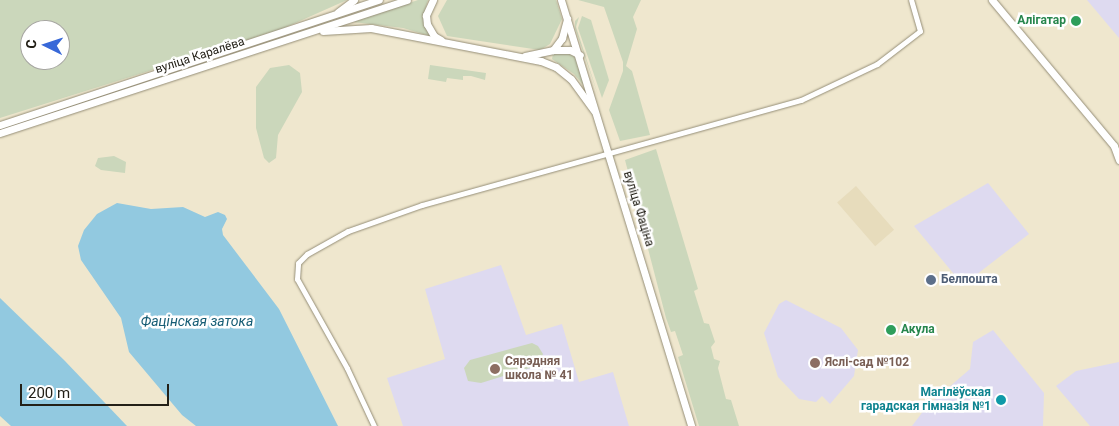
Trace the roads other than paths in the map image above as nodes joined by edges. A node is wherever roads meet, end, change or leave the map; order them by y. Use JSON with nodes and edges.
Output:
{"nodes":[{"id":1,"x":354,"y":0,"type":"edge"},
{"id":2,"x":379,"y":0,"type":"edge"},
{"id":3,"x":407,"y":0,"type":"edge"},
{"id":4,"x":433,"y":0,"type":"edge"},
{"id":5,"x":561,"y":0,"type":"edge"},
{"id":6,"x":911,"y":0,"type":"edge"},
{"id":7,"x":985,"y":0,"type":"edge"},
{"id":8,"x":994,"y":1,"type":"edge"},
{"id":9,"x":331,"y":17,"type":"junction"},
{"id":10,"x":567,"y":18,"type":"junction"},
{"id":11,"x":313,"y":31,"type":"junction"},
{"id":12,"x":448,"y":44,"type":"junction"},
{"id":13,"x":553,"y":50,"type":"junction"},
{"id":14,"x":580,"y":54,"type":"junction"},
{"id":15,"x":522,"y":56,"type":"junction"},
{"id":16,"x":597,"y":116,"type":"junction"},
{"id":17,"x":0,"y":125,"type":"edge"},
{"id":18,"x":0,"y":133,"type":"edge"},
{"id":19,"x":1116,"y":147,"type":"edge"},
{"id":20,"x":609,"y":153,"type":"junction"},
{"id":21,"x":1119,"y":160,"type":"edge"},
{"id":22,"x":374,"y":426,"type":"edge"},
{"id":23,"x":692,"y":426,"type":"edge"}],
"edges":[{"from":1,"to":9,"type":"main road"},
{"from":2,"to":9,"type":"main road","name":"вуліца Каралёва"},
{"from":3,"to":11,"type":"main road","name":"вуліца Каралёва"},
{"from":4,"to":12,"type":"main road"},
{"from":5,"to":10,"type":"main road","name":"вуліца Фаціна"},
{"from":6,"to":20,"type":"street"},
{"from":7,"to":8,"type":"main road"},
{"from":8,"to":19,"type":"main road"},
{"from":9,"to":17,"type":"main road","name":"вуліца Каралёва"},
{"from":10,"to":13,"type":"main road"},
{"from":10,"to":14,"type":"main road","name":"вуліца Фаціна"},
{"from":11,"to":12,"type":"main road"},
{"from":11,"to":18,"type":"main road","name":"вуліца Каралёва"},
{"from":12,"to":15,"type":"main road"},
{"from":13,"to":14,"type":"main road"},
{"from":13,"to":15,"type":"main road"},
{"from":14,"to":16,"type":"main road","name":"вуліца Фаціна"},
{"from":15,"to":16,"type":"main road"},
{"from":16,"to":20,"type":"main road","name":"вуліца Фаціна"},
{"from":19,"to":21,"type":"main road"},
{"from":20,"to":22,"type":"street"},
{"from":20,"to":23,"type":"main road","name":"вуліца Фаціна"}]}
